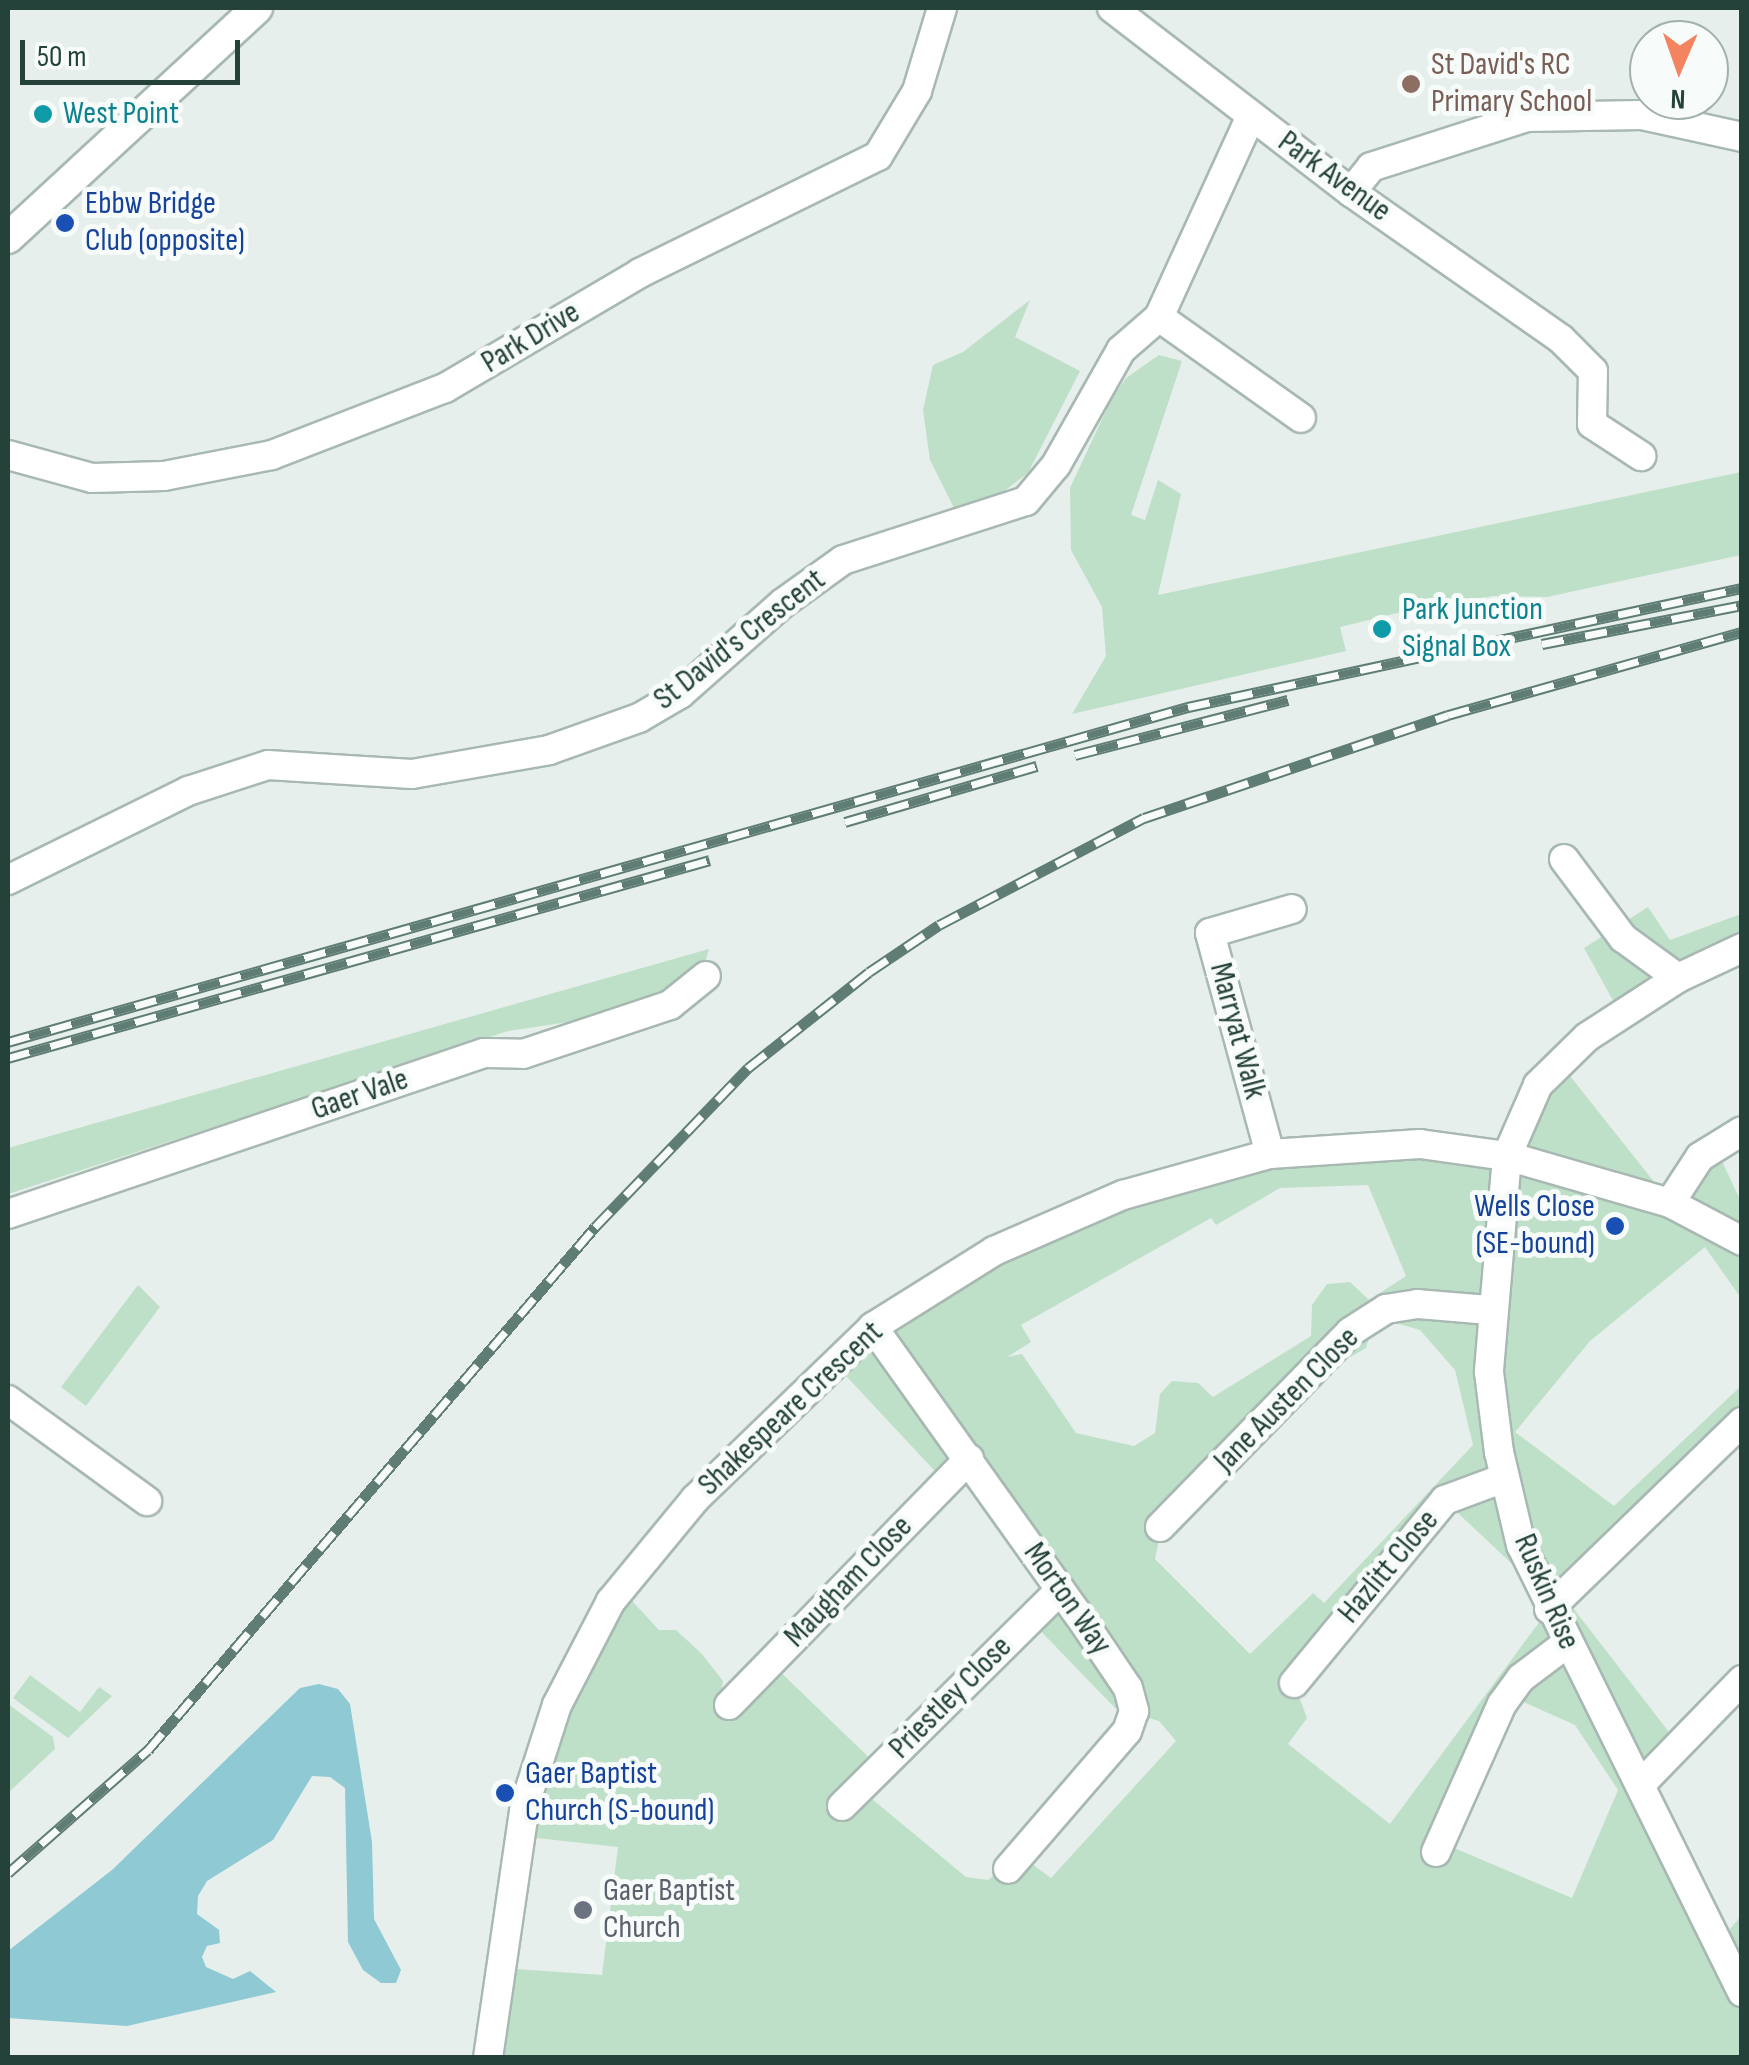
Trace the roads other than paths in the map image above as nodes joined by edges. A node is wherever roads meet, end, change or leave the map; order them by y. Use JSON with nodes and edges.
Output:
{"nodes":[{"id":1,"x":257,"y":8,"type":"edge"},
{"id":2,"x":942,"y":8,"type":"edge"},
{"id":3,"x":1112,"y":8,"type":"edge"},
{"id":4,"x":1251,"y":116,"type":"junction"},
{"id":5,"x":1742,"y":137,"type":"edge"},
{"id":6,"x":1351,"y":192,"type":"junction"},
{"id":7,"x":8,"y":238,"type":"edge"},
{"id":8,"x":1159,"y":318,"type":"junction"},
{"id":9,"x":1301,"y":418,"type":"dead end"},
{"id":10,"x":8,"y":456,"type":"edge"},
{"id":11,"x":1642,"y":456,"type":"dead end"},
{"id":12,"x":1564,"y":859,"type":"dead end"},
{"id":13,"x":8,"y":880,"type":"edge"},
{"id":14,"x":1292,"y":909,"type":"dead end"},
{"id":15,"x":1742,"y":948,"type":"edge"},
{"id":16,"x":706,"y":976,"type":"dead end"},
{"id":17,"x":1678,"y":978,"type":"junction"},
{"id":18,"x":1742,"y":1130,"type":"edge"},
{"id":19,"x":1270,"y":1154,"type":"junction"},
{"id":20,"x":1507,"y":1156,"type":"junction"},
{"id":21,"x":1670,"y":1203,"type":"junction"},
{"id":22,"x":8,"y":1214,"type":"edge"},
{"id":23,"x":1742,"y":1241,"type":"edge"},
{"id":24,"x":1490,"y":1310,"type":"junction"},
{"id":25,"x":873,"y":1327,"type":"junction"},
{"id":26,"x":8,"y":1400,"type":"edge"},
{"id":27,"x":1742,"y":1422,"type":"edge"},
{"id":28,"x":969,"y":1459,"type":"junction"},
{"id":29,"x":1504,"y":1478,"type":"junction"},
{"id":30,"x":147,"y":1501,"type":"dead end"},
{"id":31,"x":1160,"y":1527,"type":"dead end"},
{"id":32,"x":1060,"y":1590,"type":"junction"},
{"id":33,"x":1549,"y":1609,"type":"junction"},
{"id":34,"x":1566,"y":1644,"type":"junction"},
{"id":35,"x":1742,"y":1680,"type":"edge"},
{"id":36,"x":1294,"y":1684,"type":"dead end"},
{"id":37,"x":728,"y":1704,"type":"dead end"},
{"id":38,"x":1641,"y":1784,"type":"junction"},
{"id":39,"x":842,"y":1806,"type":"dead end"},
{"id":40,"x":1436,"y":1852,"type":"dead end"},
{"id":41,"x":1008,"y":1869,"type":"dead end"},
{"id":42,"x":1742,"y":1992,"type":"edge"},
{"id":43,"x":488,"y":2058,"type":"edge"}],
"edges":[{"from":1,"to":7,"type":"main road"},
{"from":2,"to":10,"type":"street","name":"Park Drive"},
{"from":3,"to":4,"type":"street","name":"Park Avenue"},
{"from":4,"to":6,"type":"street","name":"Park Avenue"},
{"from":4,"to":8,"type":"street","name":"St David's Crescent"},
{"from":5,"to":6,"type":"street"},
{"from":6,"to":11,"type":"street","name":"Park Avenue"},
{"from":8,"to":9,"type":"street"},
{"from":8,"to":13,"type":"street","name":"St David's Crescent"},
{"from":12,"to":17,"type":"street"},
{"from":14,"to":19,"type":"street","name":"Marryat Walk"},
{"from":15,"to":17,"type":"street","name":"Ruskin Rise"},
{"from":16,"to":22,"type":"street","name":"Gaer Vale"},
{"from":17,"to":20,"type":"street","name":"Ruskin Rise"},
{"from":18,"to":21,"type":"street"},
{"from":19,"to":20,"type":"street","name":"Shakespeare Crescent"},
{"from":19,"to":25,"type":"street","name":"Shakespeare Crescent"},
{"from":20,"to":21,"type":"street","name":"Shakespeare Crescent"},
{"from":20,"to":24,"type":"street","name":"Ruskin Rise"},
{"from":21,"to":23,"type":"street","name":"Shakespeare Crescent"},
{"from":24,"to":29,"type":"street","name":"Ruskin Rise"},
{"from":24,"to":31,"type":"street","name":"Jane Austen Close"},
{"from":25,"to":28,"type":"street","name":"Morton Way"},
{"from":25,"to":43,"type":"street","name":"Shakespeare Crescent"},
{"from":26,"to":30,"type":"street"},
{"from":27,"to":33,"type":"street"},
{"from":28,"to":32,"type":"street","name":"Morton Way"},
{"from":28,"to":37,"type":"street","name":"Maugham Close"},
{"from":29,"to":33,"type":"street","name":"Ruskin Rise"},
{"from":29,"to":36,"type":"street","name":"Hazlitt Close"},
{"from":32,"to":39,"type":"street","name":"Priestley Close"},
{"from":32,"to":41,"type":"street","name":"Morton Way"},
{"from":33,"to":34,"type":"street","name":"Ruskin Rise"},
{"from":34,"to":38,"type":"street","name":"Ruskin Rise"},
{"from":34,"to":40,"type":"street"},
{"from":35,"to":38,"type":"street"},
{"from":38,"to":42,"type":"street","name":"Ruskin Rise"}]}
